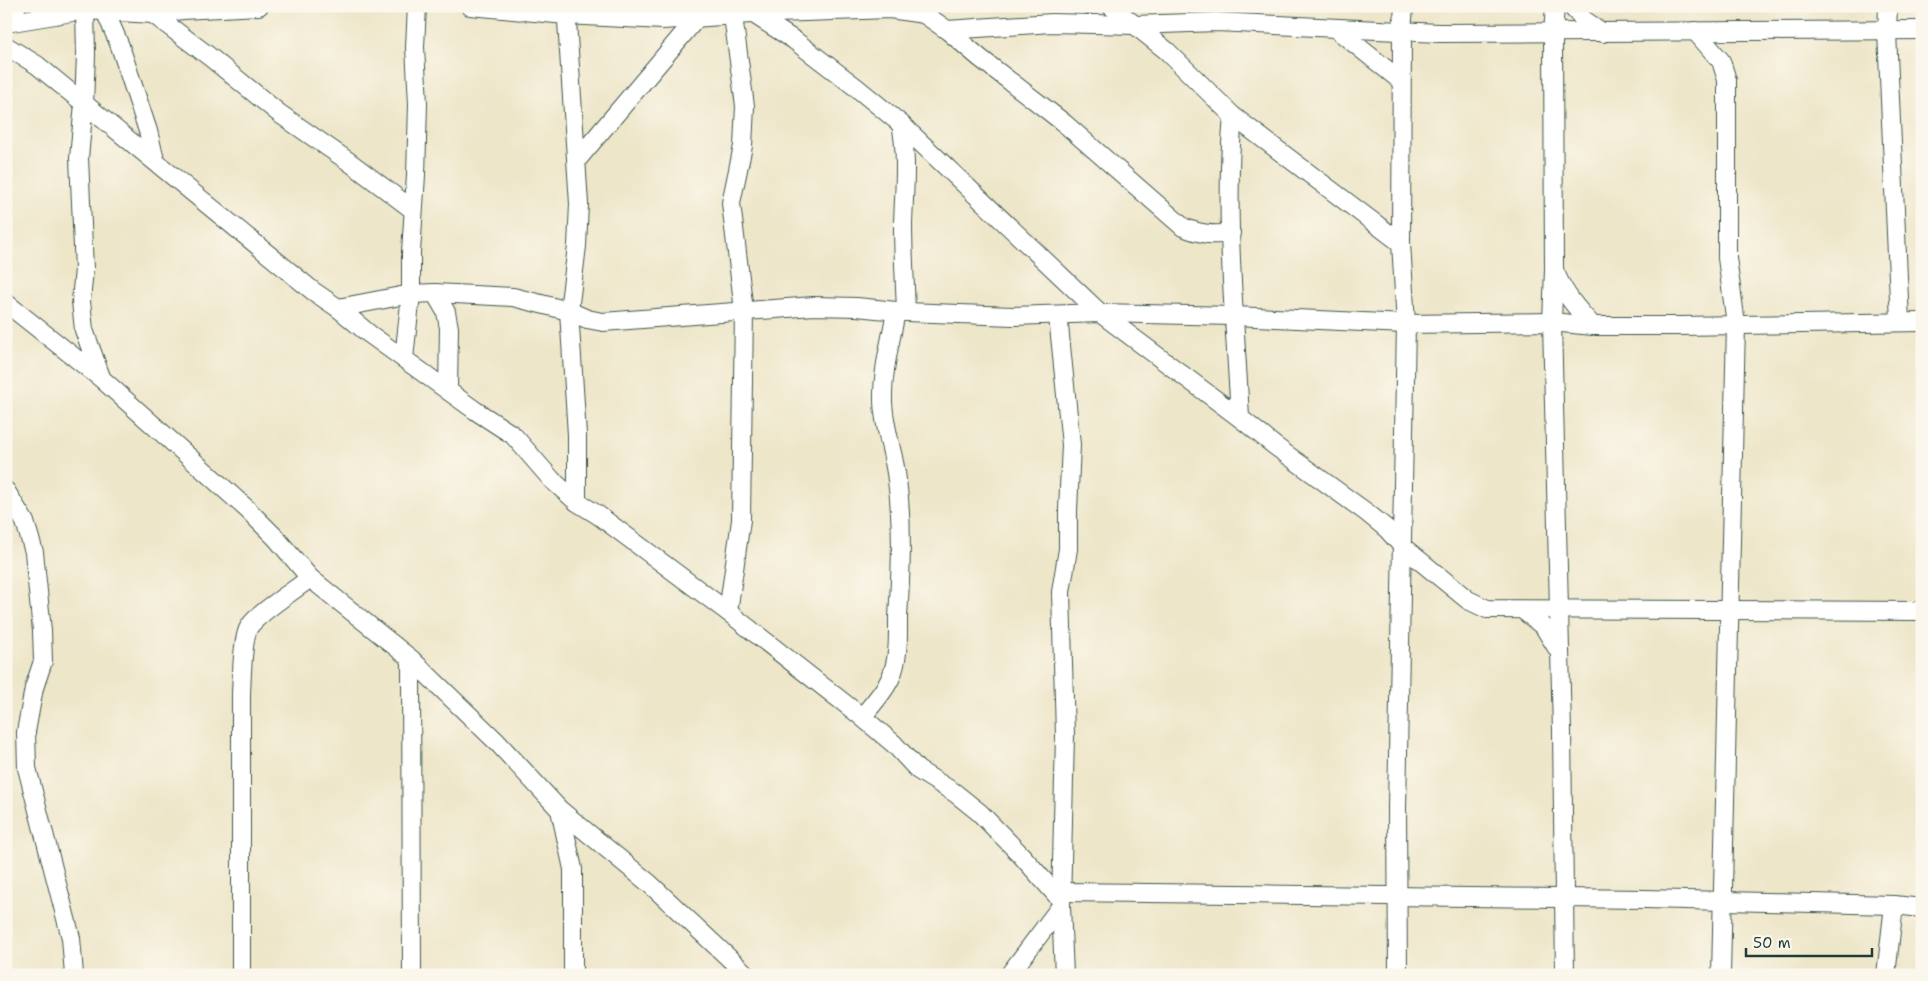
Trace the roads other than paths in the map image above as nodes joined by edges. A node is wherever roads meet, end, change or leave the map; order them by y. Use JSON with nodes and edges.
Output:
{"nodes":[{"id":1,"x":16,"y":6,"type":"edge"},
{"id":2,"x":259,"y":6,"type":"edge"},
{"id":3,"x":417,"y":6,"type":"edge"},
{"id":4,"x":470,"y":6,"type":"edge"},
{"id":5,"x":709,"y":6,"type":"edge"},
{"id":6,"x":1111,"y":6,"type":"edge"},
{"id":7,"x":1404,"y":6,"type":"edge"},
{"id":8,"x":1555,"y":6,"type":"edge"},
{"id":9,"x":1571,"y":6,"type":"edge"},
{"id":10,"x":1888,"y":6,"type":"edge"},
{"id":11,"x":84,"y":8,"type":"edge"},
{"id":12,"x":566,"y":10,"type":"edge"},
{"id":13,"x":920,"y":10,"type":"edge"},
{"id":14,"x":105,"y":11,"type":"junction"},
{"id":15,"x":742,"y":12,"type":"edge"},
{"id":16,"x":153,"y":14,"type":"junction"},
{"id":17,"x":696,"y":18,"type":"junction"},
{"id":18,"x":6,"y":22,"type":"edge"},
{"id":19,"x":1135,"y":25,"type":"junction"},
{"id":20,"x":1335,"y":28,"type":"junction"},
{"id":21,"x":947,"y":30,"type":"junction"},
{"id":22,"x":1922,"y":30,"type":"edge"},
{"id":23,"x":1402,"y":31,"type":"junction"},
{"id":24,"x":1695,"y":31,"type":"junction"},
{"id":25,"x":1887,"y":32,"type":"junction"},
{"id":26,"x":1603,"y":33,"type":"junction"},
{"id":27,"x":1553,"y":34,"type":"junction"},
{"id":28,"x":6,"y":46,"type":"edge"},
{"id":29,"x":1401,"y":80,"type":"junction"},
{"id":30,"x":84,"y":103,"type":"junction"},
{"id":31,"x":1233,"y":116,"type":"junction"},
{"id":32,"x":901,"y":124,"type":"junction"},
{"id":33,"x":155,"y":160,"type":"junction"},
{"id":34,"x":577,"y":160,"type":"junction"},
{"id":35,"x":412,"y":209,"type":"junction"},
{"id":36,"x":1231,"y":234,"type":"junction"},
{"id":37,"x":1401,"y":243,"type":"junction"},
{"id":38,"x":1554,"y":270,"type":"junction"},
{"id":39,"x":412,"y":294,"type":"junction"},
{"id":40,"x":435,"y":294,"type":"junction"},
{"id":41,"x":6,"y":303,"type":"edge"},
{"id":42,"x":338,"y":308,"type":"junction"},
{"id":43,"x":744,"y":311,"type":"junction"},
{"id":44,"x":569,"y":312,"type":"junction"},
{"id":45,"x":901,"y":312,"type":"junction"},
{"id":46,"x":1100,"y":313,"type":"junction"},
{"id":47,"x":1058,"y":316,"type":"junction"},
{"id":48,"x":1234,"y":316,"type":"junction"},
{"id":49,"x":1552,"y":322,"type":"junction"},
{"id":50,"x":1900,"y":322,"type":"junction"},
{"id":51,"x":1922,"y":322,"type":"edge"},
{"id":52,"x":1406,"y":324,"type":"junction"},
{"id":53,"x":1736,"y":324,"type":"junction"},
{"id":54,"x":1593,"y":326,"type":"junction"},
{"id":55,"x":404,"y":358,"type":"junction"},
{"id":56,"x":103,"y":380,"type":"junction"},
{"id":57,"x":448,"y":390,"type":"junction"},
{"id":58,"x":1240,"y":418,"type":"junction"},
{"id":59,"x":6,"y":491,"type":"edge"},
{"id":60,"x":577,"y":502,"type":"junction"},
{"id":61,"x":1403,"y":547,"type":"junction"},
{"id":62,"x":310,"y":578,"type":"junction"},
{"id":63,"x":1523,"y":610,"type":"junction"},
{"id":64,"x":1559,"y":610,"type":"junction"},
{"id":65,"x":1728,"y":611,"type":"junction"},
{"id":66,"x":1922,"y":611,"type":"edge"},
{"id":67,"x":728,"y":612,"type":"junction"},
{"id":68,"x":1560,"y":654,"type":"junction"},
{"id":69,"x":411,"y":659,"type":"junction"},
{"id":70,"x":862,"y":717,"type":"junction"},
{"id":71,"x":560,"y":810,"type":"junction"},
{"id":72,"x":1398,"y":897,"type":"junction"},
{"id":73,"x":1564,"y":898,"type":"junction"},
{"id":74,"x":1061,"y":899,"type":"junction"},
{"id":75,"x":1723,"y":902,"type":"junction"},
{"id":76,"x":1894,"y":905,"type":"junction"},
{"id":77,"x":1922,"y":908,"type":"edge"},
{"id":78,"x":725,"y":955,"type":"junction"},
{"id":79,"x":74,"y":975,"type":"edge"},
{"id":80,"x":242,"y":975,"type":"edge"},
{"id":81,"x":412,"y":975,"type":"edge"},
{"id":82,"x":573,"y":975,"type":"edge"},
{"id":83,"x":729,"y":975,"type":"edge"},
{"id":84,"x":747,"y":975,"type":"edge"},
{"id":85,"x":1009,"y":975,"type":"edge"},
{"id":86,"x":1064,"y":975,"type":"edge"},
{"id":87,"x":1398,"y":975,"type":"edge"},
{"id":88,"x":1565,"y":975,"type":"edge"},
{"id":89,"x":1720,"y":975,"type":"edge"},
{"id":90,"x":1886,"y":975,"type":"edge"}],
"edges":[{"from":1,"to":18,"type":"street"},
{"from":2,"to":16,"type":"street"},
{"from":3,"to":35,"type":"street"},
{"from":4,"to":12,"type":"street"},
{"from":5,"to":17,"type":"street"},
{"from":6,"to":19,"type":"street"},
{"from":7,"to":23,"type":"street"},
{"from":8,"to":27,"type":"street"},
{"from":9,"to":26,"type":"street"},
{"from":10,"to":25,"type":"street"},
{"from":11,"to":14,"type":"street"},
{"from":11,"to":18,"type":"street"},
{"from":11,"to":30,"type":"street"},
{"from":12,"to":17,"type":"street"},
{"from":12,"to":34,"type":"street"},
{"from":13,"to":15,"type":"street"},
{"from":13,"to":21,"type":"street"},
{"from":14,"to":16,"type":"street"},
{"from":14,"to":33,"type":"street"},
{"from":15,"to":17,"type":"street"},
{"from":15,"to":32,"type":"street"},
{"from":15,"to":43,"type":"street"},
{"from":16,"to":35,"type":"street"},
{"from":17,"to":34,"type":"street"},
{"from":19,"to":20,"type":"street"},
{"from":19,"to":21,"type":"street"},
{"from":19,"to":31,"type":"street"},
{"from":20,"to":23,"type":"street"},
{"from":20,"to":29,"type":"street"},
{"from":21,"to":36,"type":"street"},
{"from":22,"to":25,"type":"street"},
{"from":23,"to":27,"type":"street"},
{"from":23,"to":29,"type":"street"},
{"from":24,"to":25,"type":"street"},
{"from":24,"to":26,"type":"street"},
{"from":24,"to":53,"type":"street"},
{"from":25,"to":50,"type":"street"},
{"from":26,"to":27,"type":"street"},
{"from":27,"to":38,"type":"street"},
{"from":28,"to":30,"type":"street"},
{"from":29,"to":37,"type":"street"},
{"from":30,"to":33,"type":"street"},
{"from":30,"to":56,"type":"street"},
{"from":31,"to":36,"type":"street"},
{"from":31,"to":37,"type":"street"},
{"from":32,"to":45,"type":"street"},
{"from":32,"to":46,"type":"street"},
{"from":33,"to":42,"type":"street"},
{"from":34,"to":44,"type":"street"},
{"from":35,"to":39,"type":"street"},
{"from":36,"to":48,"type":"street"},
{"from":37,"to":52,"type":"street"},
{"from":38,"to":49,"type":"street"},
{"from":38,"to":54,"type":"street"},
{"from":39,"to":40,"type":"street"},
{"from":39,"to":42,"type":"street"},
{"from":39,"to":55,"type":"street"},
{"from":40,"to":44,"type":"street"},
{"from":40,"to":57,"type":"street"},
{"from":41,"to":56,"type":"street"},
{"from":42,"to":55,"type":"street"},
{"from":43,"to":44,"type":"street"},
{"from":43,"to":45,"type":"street"},
{"from":43,"to":67,"type":"street"},
{"from":44,"to":60,"type":"street"},
{"from":45,"to":47,"type":"street"},
{"from":45,"to":70,"type":"street"},
{"from":46,"to":47,"type":"street"},
{"from":46,"to":48,"type":"street"},
{"from":46,"to":58,"type":"street"},
{"from":47,"to":74,"type":"street"},
{"from":48,"to":52,"type":"street"},
{"from":48,"to":58,"type":"street"},
{"from":49,"to":52,"type":"street"},
{"from":49,"to":54,"type":"street"},
{"from":49,"to":64,"type":"street"},
{"from":50,"to":51,"type":"street"},
{"from":50,"to":53,"type":"street"},
{"from":52,"to":61,"type":"street"},
{"from":53,"to":54,"type":"street"},
{"from":53,"to":65,"type":"street"},
{"from":55,"to":57,"type":"street"},
{"from":56,"to":62,"type":"street"},
{"from":57,"to":60,"type":"street"},
{"from":58,"to":61,"type":"street"},
{"from":59,"to":79,"type":"street"},
{"from":60,"to":67,"type":"street"},
{"from":61,"to":63,"type":"street"},
{"from":61,"to":72,"type":"street"},
{"from":62,"to":69,"type":"street"},
{"from":62,"to":80,"type":"street"},
{"from":63,"to":64,"type":"street"},
{"from":63,"to":68,"type":"street"},
{"from":64,"to":65,"type":"street"},
{"from":64,"to":68,"type":"street"},
{"from":65,"to":66,"type":"street"},
{"from":65,"to":75,"type":"street"},
{"from":67,"to":70,"type":"street"},
{"from":68,"to":73,"type":"street"},
{"from":69,"to":71,"type":"street"},
{"from":69,"to":81,"type":"street"},
{"from":70,"to":74,"type":"street"},
{"from":71,"to":78,"type":"street"},
{"from":71,"to":82,"type":"street"},
{"from":72,"to":73,"type":"street"},
{"from":72,"to":74,"type":"street"},
{"from":72,"to":87,"type":"street"},
{"from":73,"to":75,"type":"street"},
{"from":73,"to":88,"type":"street"},
{"from":74,"to":85,"type":"street"},
{"from":74,"to":86,"type":"street"},
{"from":75,"to":76,"type":"street"},
{"from":75,"to":89,"type":"street"},
{"from":76,"to":77,"type":"street"},
{"from":76,"to":90,"type":"street"},
{"from":78,"to":83,"type":"street"},
{"from":78,"to":84,"type":"street"}]}
